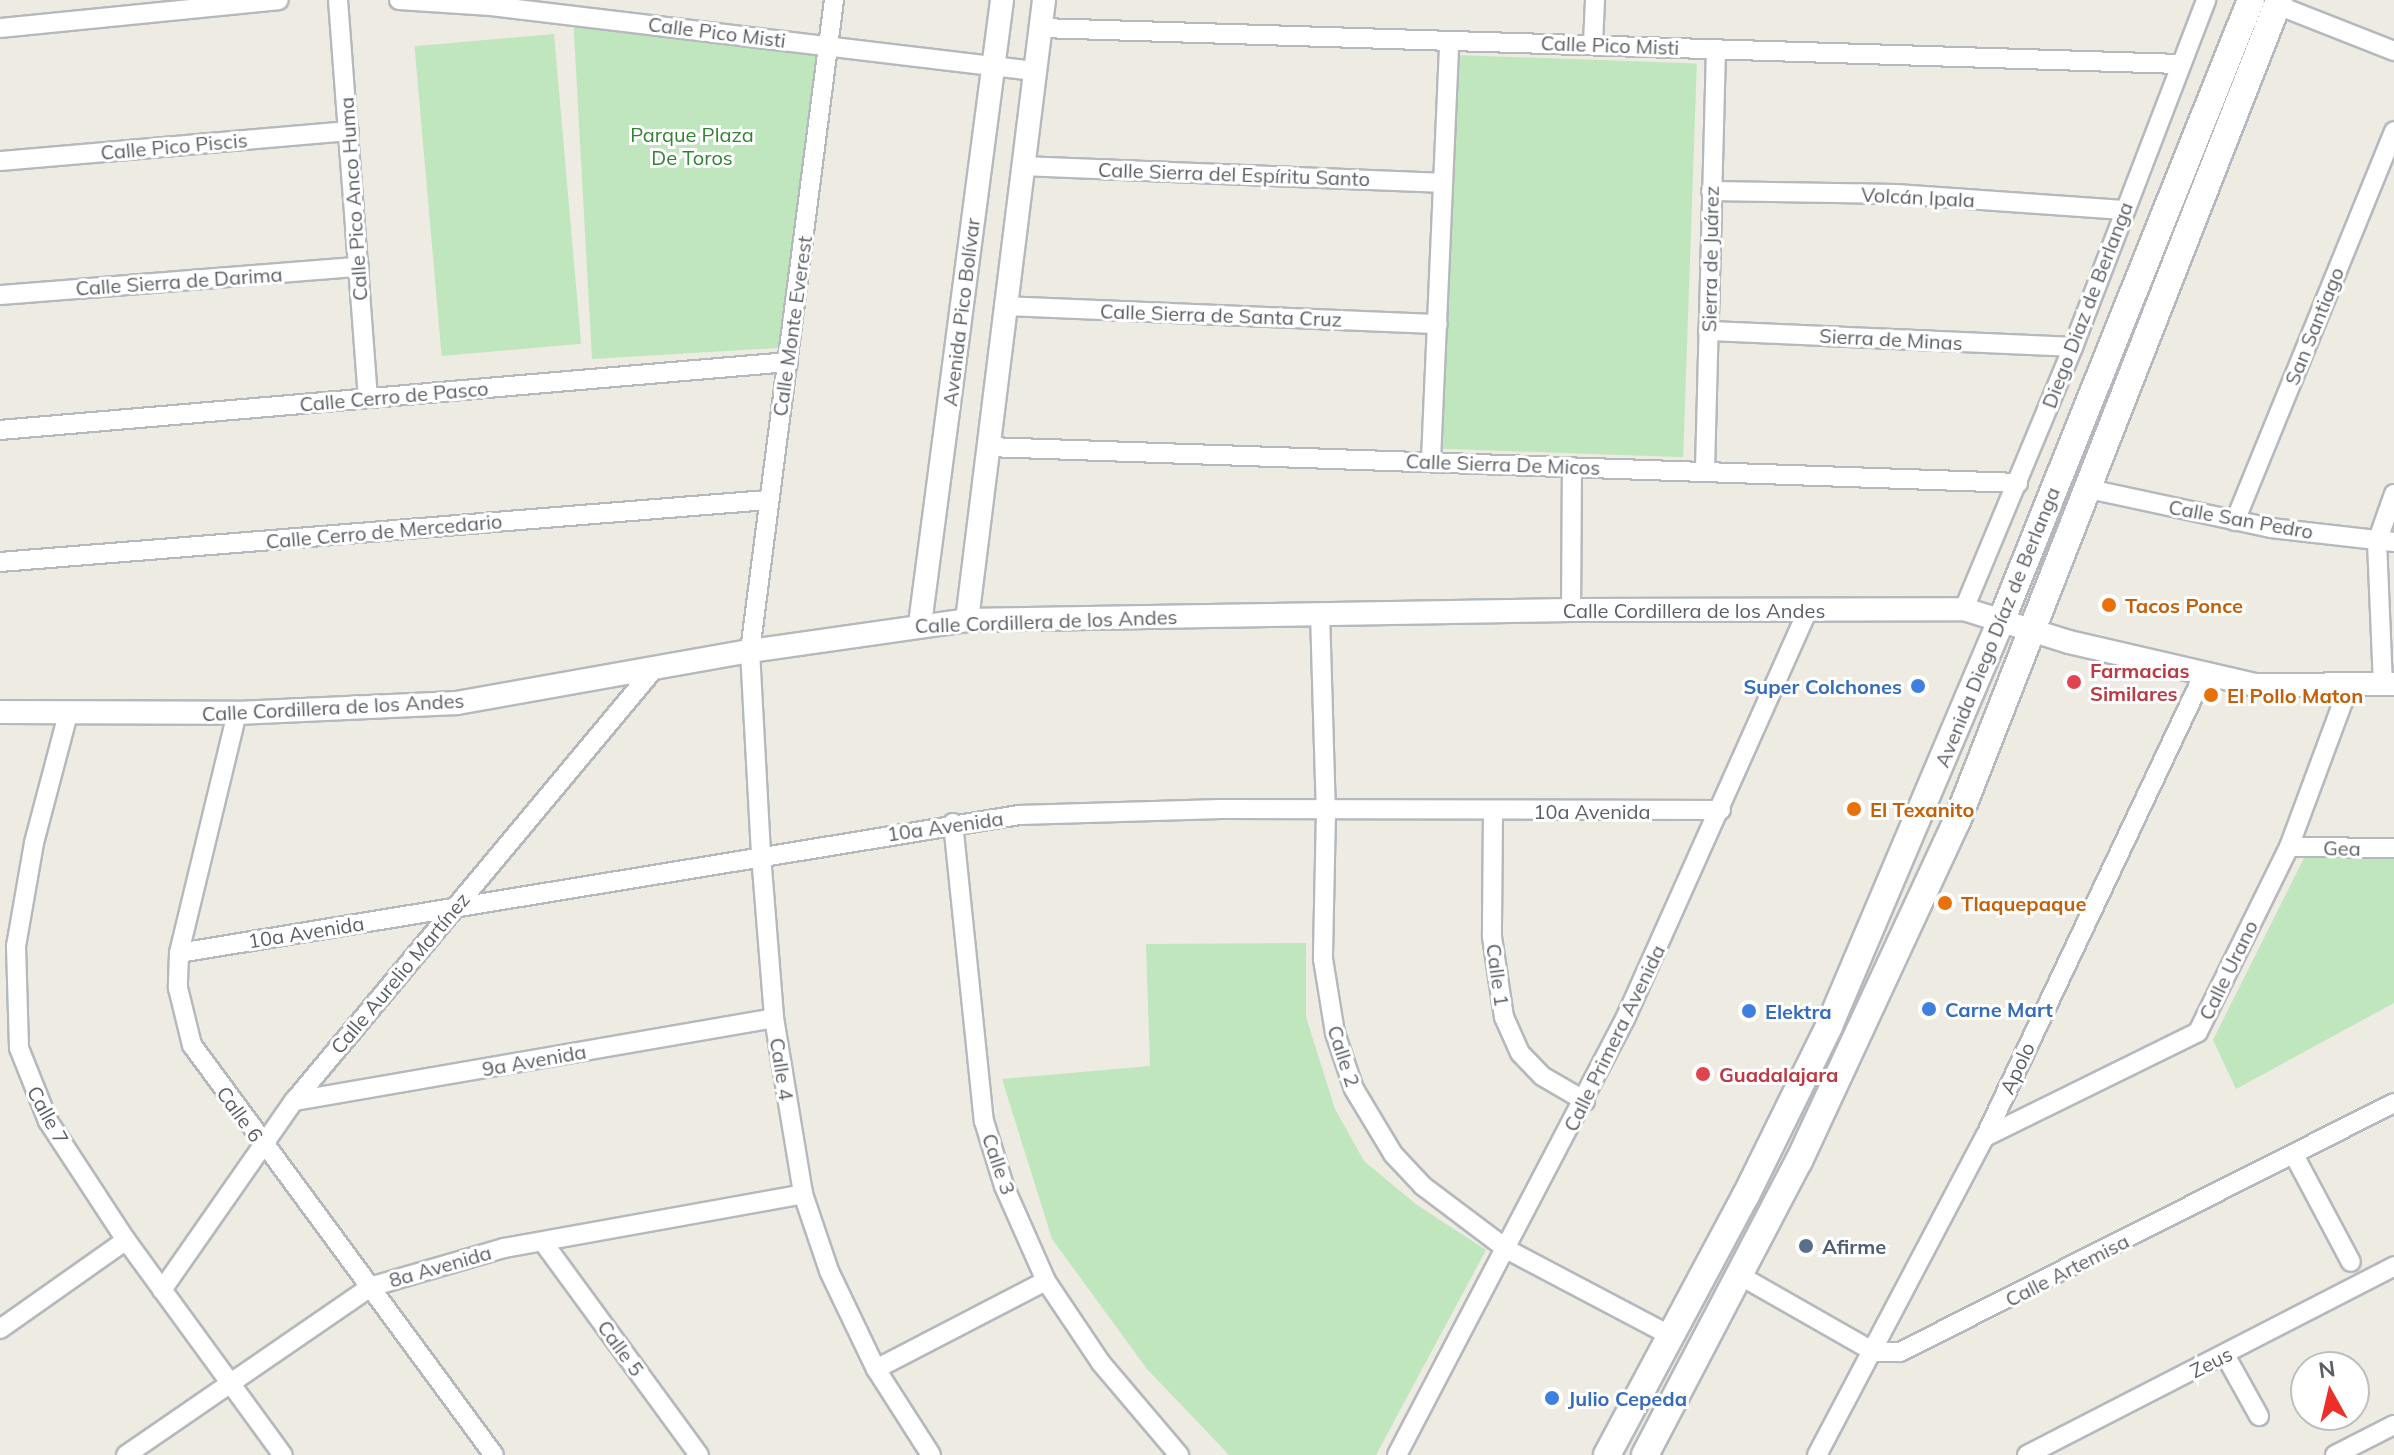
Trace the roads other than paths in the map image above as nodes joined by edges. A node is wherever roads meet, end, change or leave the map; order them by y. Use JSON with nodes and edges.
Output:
{"nodes":[{"id":1,"x":279,"y":0,"type":"edge"},
{"id":2,"x":338,"y":0,"type":"edge"},
{"id":3,"x":399,"y":0,"type":"edge"},
{"id":4,"x":834,"y":0,"type":"edge"},
{"id":5,"x":1002,"y":0,"type":"edge"},
{"id":6,"x":1044,"y":0,"type":"edge"},
{"id":7,"x":1595,"y":0,"type":"edge"},
{"id":8,"x":2206,"y":0,"type":"edge"},
{"id":9,"x":228,"y":2,"type":"edge"},
{"id":10,"x":2269,"y":2,"type":"edge"},
{"id":11,"x":0,"y":28,"type":"edge"},
{"id":12,"x":1041,"y":28,"type":"junction"},
{"id":13,"x":1593,"y":43,"type":"junction"},
{"id":14,"x":1449,"y":44,"type":"junction"},
{"id":15,"x":829,"y":45,"type":"junction"},
{"id":16,"x":1716,"y":49,"type":"junction"},
{"id":17,"x":2394,"y":51,"type":"edge"},
{"id":18,"x":2180,"y":64,"type":"junction"},
{"id":19,"x":993,"y":65,"type":"junction"},
{"id":20,"x":1034,"y":71,"type":"junction"},
{"id":21,"x":349,"y":131,"type":"junction"},
{"id":22,"x":2394,"y":131,"type":"edge"},
{"id":23,"x":0,"y":161,"type":"edge"},
{"id":24,"x":1024,"y":166,"type":"junction"},
{"id":25,"x":1443,"y":183,"type":"junction"},
{"id":26,"x":1711,"y":191,"type":"junction"},
{"id":27,"x":2123,"y":210,"type":"junction"},
{"id":28,"x":359,"y":267,"type":"junction"},
{"id":29,"x":0,"y":295,"type":"edge"},
{"id":30,"x":1004,"y":306,"type":"junction"},
{"id":31,"x":1438,"y":324,"type":"junction"},
{"id":32,"x":1708,"y":331,"type":"junction"},
{"id":33,"x":2073,"y":347,"type":"junction"},
{"id":34,"x":788,"y":362,"type":"junction"},
{"id":35,"x":368,"y":398,"type":"junction"},
{"id":36,"x":0,"y":430,"type":"edge"},
{"id":37,"x":988,"y":447,"type":"junction"},
{"id":38,"x":1431,"y":460,"type":"junction"},
{"id":39,"x":1572,"y":467,"type":"junction"},
{"id":40,"x":1705,"y":469,"type":"junction"},
{"id":41,"x":2018,"y":483,"type":"junction"},
{"id":42,"x":2089,"y":489,"type":"junction"},
{"id":43,"x":2394,"y":494,"type":"edge"},
{"id":44,"x":768,"y":500,"type":"junction"},
{"id":45,"x":2235,"y":521,"type":"junction"},
{"id":46,"x":2385,"y":542,"type":"edge"},
{"id":47,"x":0,"y":562,"type":"edge"},
{"id":48,"x":1808,"y":609,"type":"junction"},
{"id":49,"x":1964,"y":609,"type":"junction"},
{"id":50,"x":1571,"y":610,"type":"junction"},
{"id":51,"x":1320,"y":613,"type":"junction"},
{"id":52,"x":2002,"y":619,"type":"junction"},
{"id":53,"x":967,"y":620,"type":"junction"},
{"id":54,"x":920,"y":624,"type":"junction"},
{"id":55,"x":2035,"y":631,"type":"junction"},
{"id":56,"x":750,"y":651,"type":"junction"},
{"id":57,"x":654,"y":669,"type":"junction"},
{"id":58,"x":2204,"y":674,"type":"junction"},
{"id":59,"x":2388,"y":684,"type":"edge"},
{"id":60,"x":2348,"y":688,"type":"junction"},
{"id":61,"x":0,"y":712,"type":"edge"},
{"id":62,"x":237,"y":713,"type":"junction"},
{"id":63,"x":68,"y":714,"type":"junction"},
{"id":64,"x":1721,"y":810,"type":"junction"},
{"id":65,"x":1326,"y":811,"type":"junction"},
{"id":66,"x":1493,"y":812,"type":"junction"},
{"id":67,"x":953,"y":823,"type":"junction"},
{"id":68,"x":2289,"y":847,"type":"junction"},
{"id":69,"x":2394,"y":848,"type":"edge"},
{"id":70,"x":761,"y":855,"type":"junction"},
{"id":71,"x":456,"y":908,"type":"junction"},
{"id":72,"x":179,"y":953,"type":"junction"},
{"id":73,"x":774,"y":1018,"type":"junction"},
{"id":74,"x":294,"y":1101,"type":"junction"},
{"id":75,"x":1585,"y":1101,"type":"junction"},
{"id":76,"x":2394,"y":1103,"type":"edge"},
{"id":77,"x":1985,"y":1137,"type":"junction"},
{"id":78,"x":262,"y":1144,"type":"junction"},
{"id":79,"x":2294,"y":1155,"type":"junction"},
{"id":80,"x":803,"y":1194,"type":"junction"},
{"id":81,"x":126,"y":1240,"type":"junction"},
{"id":82,"x":543,"y":1242,"type":"junction"},
{"id":83,"x":1508,"y":1250,"type":"junction"},
{"id":84,"x":2351,"y":1262,"type":"dead end"},
{"id":85,"x":2394,"y":1266,"type":"edge"},
{"id":86,"x":1739,"y":1275,"type":"junction"},
{"id":87,"x":1046,"y":1281,"type":"junction"},
{"id":88,"x":370,"y":1287,"type":"junction"},
{"id":89,"x":162,"y":1290,"type":"junction"},
{"id":90,"x":0,"y":1329,"type":"edge"},
{"id":91,"x":1671,"y":1336,"type":"junction"},
{"id":92,"x":1874,"y":1352,"type":"junction"},
{"id":93,"x":2225,"y":1355,"type":"junction"},
{"id":94,"x":876,"y":1369,"type":"junction"},
{"id":95,"x":228,"y":1382,"type":"junction"},
{"id":96,"x":2259,"y":1416,"type":"dead end"},
{"id":97,"x":2394,"y":1425,"type":"edge"},
{"id":98,"x":126,"y":1455,"type":"edge"},
{"id":99,"x":283,"y":1455,"type":"edge"},
{"id":100,"x":494,"y":1455,"type":"edge"},
{"id":101,"x":699,"y":1455,"type":"edge"},
{"id":102,"x":931,"y":1455,"type":"edge"},
{"id":103,"x":1179,"y":1455,"type":"edge"},
{"id":104,"x":1397,"y":1455,"type":"edge"},
{"id":105,"x":1607,"y":1455,"type":"edge"},
{"id":106,"x":1645,"y":1455,"type":"edge"},
{"id":107,"x":1817,"y":1455,"type":"edge"},
{"id":108,"x":2027,"y":1455,"type":"edge"},
{"id":109,"x":2335,"y":1455,"type":"edge"}],
"edges":[{"from":1,"to":9,"type":"street"},
{"from":2,"to":21,"type":"street","name":"Calle Pico Anco Huma"},
{"from":3,"to":15,"type":"street","name":"Calle Pico Misti"},
{"from":4,"to":15,"type":"street","name":"Calle Monte Everest"},
{"from":5,"to":19,"type":"street","name":"Avenida Pico Bolívar"},
{"from":6,"to":12,"type":"street","name":"Avenida Pico Bolívar"},
{"from":7,"to":13,"type":"street"},
{"from":8,"to":18,"type":"street","name":"Diego Diaz de Berlanga"},
{"from":9,"to":11,"type":"street"},
{"from":10,"to":17,"type":"street"},
{"from":10,"to":42,"type":"main road","name":"Avenida Diego Díaz de Berlanga"},
{"from":10,"to":52,"type":"main road","name":"Avenida Diego Díaz de Berlanga"},
{"from":12,"to":14,"type":"street","name":"Calle Pico Misti"},
{"from":12,"to":20,"type":"street","name":"Avenida Pico Bolívar"},
{"from":13,"to":14,"type":"street","name":"Calle Pico Misti"},
{"from":13,"to":16,"type":"street","name":"Calle Pico Misti"},
{"from":14,"to":25,"type":"street"},
{"from":15,"to":19,"type":"street","name":"Calle Pico Misti"},
{"from":15,"to":34,"type":"street","name":"Calle Monte Everest"},
{"from":16,"to":18,"type":"street","name":"Calle Pico Misti"},
{"from":16,"to":26,"type":"street","name":"Sierra de Juárez"},
{"from":18,"to":27,"type":"street","name":"Diego Diaz de Berlanga"},
{"from":19,"to":20,"type":"street","name":"Calle Pico Misti"},
{"from":19,"to":54,"type":"street","name":"Avenida Pico Bolívar"},
{"from":20,"to":24,"type":"street","name":"Avenida Pico Bolívar"},
{"from":21,"to":23,"type":"street","name":"Calle Pico Piscis"},
{"from":21,"to":28,"type":"street","name":"Calle Pico Anco Huma"},
{"from":22,"to":45,"type":"street","name":"San Santiago"},
{"from":24,"to":25,"type":"street","name":"Calle Sierra del Espíritu Santo"},
{"from":24,"to":30,"type":"street","name":"Avenida Pico Bolívar"},
{"from":25,"to":31,"type":"street"},
{"from":26,"to":27,"type":"street","name":"Volcán Ipala"},
{"from":26,"to":32,"type":"street","name":"Sierra de Juárez"},
{"from":27,"to":33,"type":"street","name":"Diego Diaz de Berlanga"},
{"from":28,"to":29,"type":"street","name":"Calle Sierra de Darima"},
{"from":28,"to":35,"type":"street","name":"Calle Pico Anco Huma"},
{"from":30,"to":31,"type":"street","name":"Calle Sierra de Santa Cruz"},
{"from":30,"to":37,"type":"street","name":"Avenida Pico Bolívar"},
{"from":31,"to":38,"type":"street"},
{"from":32,"to":33,"type":"street","name":"Sierra de Minas"},
{"from":32,"to":40,"type":"street","name":"Sierra de Juárez"},
{"from":33,"to":41,"type":"street","name":"Diego Diaz de Berlanga"},
{"from":34,"to":35,"type":"street","name":"Calle Cerro de Pasco"},
{"from":34,"to":44,"type":"street","name":"Calle Monte Everest"},
{"from":35,"to":36,"type":"street","name":"Calle Cerro de Pasco"},
{"from":37,"to":38,"type":"street","name":"Calle Sierra De Micos"},
{"from":37,"to":53,"type":"street","name":"Avenida Pico Bolívar"},
{"from":38,"to":39,"type":"street","name":"Calle Sierra De Micos"},
{"from":39,"to":40,"type":"street","name":"Calle Sierra De Micos"},
{"from":39,"to":50,"type":"street"},
{"from":40,"to":41,"type":"street","name":"Calle Sierra De Micos"},
{"from":41,"to":49,"type":"street","name":"Diego Diaz de Berlanga"},
{"from":42,"to":45,"type":"street","name":"Calle San Pedro"},
{"from":42,"to":55,"type":"main road","name":"Avenida Diego Díaz de Berlanga"},
{"from":43,"to":46,"type":"street"},
{"from":44,"to":47,"type":"street","name":"Calle Cerro de Mercedario"},
{"from":44,"to":56,"type":"street","name":"Calle Monte Everest"},
{"from":45,"to":46,"type":"street","name":"Calle San Pedro"},
{"from":46,"to":59,"type":"street"},
{"from":48,"to":49,"type":"street","name":"Calle Cordillera de los Andes"},
{"from":48,"to":50,"type":"street","name":"Calle Cordillera de los Andes"},
{"from":48,"to":64,"type":"street","name":"Calle Primera Avenida"},
{"from":49,"to":52,"type":"street","name":"Calle Cordillera de los Andes"},
{"from":50,"to":51,"type":"street","name":"Calle Cordillera de los Andes"},
{"from":51,"to":53,"type":"street","name":"Calle Cordillera de los Andes"},
{"from":51,"to":65,"type":"street","name":"Calle 2"},
{"from":52,"to":55,"type":"street","name":"Calle Cordillera de los Andes"},
{"from":52,"to":91,"type":"main road","name":"Avenida Diego Díaz de Berlanga"},
{"from":53,"to":54,"type":"street","name":"Calle Cordillera de los Andes"},
{"from":54,"to":56,"type":"street","name":"Calle Cordillera de los Andes"},
{"from":55,"to":58,"type":"street","name":"Calle Cordillera de los Andes"},
{"from":55,"to":86,"type":"main road","name":"Avenida Diego Díaz de Berlanga"},
{"from":56,"to":57,"type":"street","name":"Calle Cordillera de los Andes"},
{"from":56,"to":70,"type":"street","name":"Calle 4"},
{"from":57,"to":62,"type":"street","name":"Calle Cordillera de los Andes"},
{"from":57,"to":71,"type":"street","name":"Calle Aurelio Martínez"},
{"from":58,"to":60,"type":"street","name":"Calle Cordillera de los Andes"},
{"from":58,"to":77,"type":"street","name":"Apolo"},
{"from":59,"to":60,"type":"street","name":"Calle Cordillera de los Andes"},
{"from":60,"to":68,"type":"street","name":"Calle Urano"},
{"from":61,"to":63,"type":"street","name":"Calle Cordillera de los Andes"},
{"from":62,"to":63,"type":"street","name":"Calle Cordillera de los Andes"},
{"from":62,"to":72,"type":"street","name":"Calle 6"},
{"from":63,"to":81,"type":"street","name":"Calle 7"},
{"from":64,"to":66,"type":"street","name":"10a Avenida"},
{"from":64,"to":75,"type":"street","name":"Calle Primera Avenida"},
{"from":65,"to":66,"type":"street","name":"10a Avenida"},
{"from":65,"to":67,"type":"street","name":"10a Avenida"},
{"from":65,"to":83,"type":"street","name":"Calle 2"},
{"from":66,"to":75,"type":"street","name":"Calle 1"},
{"from":67,"to":70,"type":"street","name":"10a Avenida"},
{"from":67,"to":87,"type":"street","name":"Calle 3"},
{"from":68,"to":69,"type":"street","name":"Gea"},
{"from":68,"to":77,"type":"street","name":"Calle Urano"},
{"from":70,"to":71,"type":"street","name":"10a Avenida"},
{"from":70,"to":73,"type":"street","name":"Calle 4"},
{"from":71,"to":72,"type":"street","name":"10a Avenida"},
{"from":71,"to":74,"type":"street","name":"Calle Aurelio Martínez"},
{"from":72,"to":78,"type":"street","name":"Calle 6"},
{"from":73,"to":74,"type":"street","name":"9a Avenida"},
{"from":73,"to":80,"type":"street","name":"Calle 4"},
{"from":74,"to":78,"type":"street","name":"Calle Aurelio Martínez"},
{"from":75,"to":83,"type":"street","name":"Calle Primera Avenida"},
{"from":76,"to":79,"type":"street","name":"Calle Artemisa"},
{"from":77,"to":92,"type":"street","name":"Apolo"},
{"from":78,"to":88,"type":"street","name":"Calle 6"},
{"from":78,"to":89,"type":"street","name":"Calle Aurelio Martínez"},
{"from":79,"to":84,"type":"street"},
{"from":79,"to":92,"type":"street","name":"Calle Artemisa"},
{"from":80,"to":82,"type":"street","name":"8a Avenida"},
{"from":80,"to":94,"type":"street","name":"Calle 4"},
{"from":81,"to":89,"type":"street","name":"Calle 7"},
{"from":81,"to":90,"type":"street"},
{"from":82,"to":88,"type":"street","name":"8a Avenida"},
{"from":82,"to":101,"type":"street","name":"Calle 5"},
{"from":83,"to":91,"type":"street","name":"Calle 2"},
{"from":83,"to":104,"type":"street","name":"Calle Primera Avenida"},
{"from":85,"to":93,"type":"street","name":"Zeus"},
{"from":86,"to":92,"type":"street"},
{"from":86,"to":106,"type":"main road","name":"Avenida Diego Díaz de Berlanga"},
{"from":87,"to":94,"type":"street"},
{"from":87,"to":103,"type":"street","name":"Calle 3"},
{"from":88,"to":95,"type":"street","name":"8a Avenida"},
{"from":88,"to":100,"type":"street","name":"Calle 6"},
{"from":89,"to":95,"type":"street","name":"Calle 7"},
{"from":91,"to":105,"type":"main road","name":"Avenida Diego Díaz de Berlanga"},
{"from":92,"to":107,"type":"street","name":"Apolo"},
{"from":93,"to":96,"type":"street"},
{"from":93,"to":108,"type":"street","name":"Zeus"},
{"from":94,"to":102,"type":"street","name":"Calle 4"},
{"from":95,"to":98,"type":"street","name":"8a Avenida"},
{"from":95,"to":99,"type":"street","name":"Calle 7"},
{"from":97,"to":109,"type":"street"}]}
